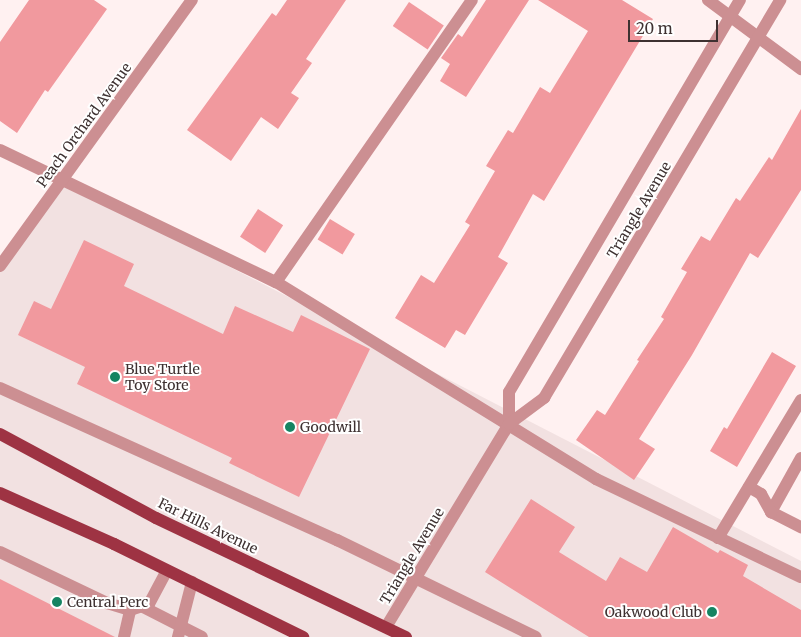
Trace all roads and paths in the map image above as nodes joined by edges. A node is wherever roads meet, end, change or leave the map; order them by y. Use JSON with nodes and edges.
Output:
{"nodes":[{"id":1,"x":192,"y":0,"type":"edge"},
{"id":2,"x":472,"y":0,"type":"edge"},
{"id":3,"x":708,"y":0,"type":"edge"},
{"id":4,"x":740,"y":0,"type":"edge"},
{"id":5,"x":780,"y":0,"type":"edge"},
{"id":6,"x":731,"y":17,"type":"junction"},
{"id":7,"x":759,"y":38,"type":"junction"},
{"id":8,"x":801,"y":69,"type":"edge"},
{"id":9,"x":0,"y":150,"type":"edge"},
{"id":10,"x":63,"y":181,"type":"junction"},
{"id":11,"x":0,"y":266,"type":"edge"},
{"id":12,"x":276,"y":282,"type":"junction"},
{"id":13,"x":0,"y":388,"type":"edge"},
{"id":14,"x":801,"y":400,"type":"edge"},
{"id":15,"x":509,"y":424,"type":"junction"},
{"id":16,"x":0,"y":434,"type":"edge"},
{"id":17,"x":801,"y":458,"type":"edge"},
{"id":18,"x":749,"y":487,"type":"junction"},
{"id":19,"x":0,"y":493,"type":"edge"},
{"id":20,"x":771,"y":512,"type":"junction"},
{"id":21,"x":801,"y":527,"type":"edge"},
{"id":22,"x":718,"y":538,"type":"junction"},
{"id":23,"x":0,"y":552,"type":"edge"},
{"id":24,"x":167,"y":570,"type":"junction"},
{"id":25,"x":801,"y":577,"type":"edge"},
{"id":26,"x":417,"y":578,"type":"junction"},
{"id":27,"x":192,"y":582,"type":"junction"},
{"id":28,"x":136,"y":608,"type":"junction"},
{"id":29,"x":386,"y":627,"type":"junction"},
{"id":30,"x":180,"y":632,"type":"edge"},
{"id":31,"x":124,"y":637,"type":"edge"},
{"id":32,"x":202,"y":637,"type":"edge"},
{"id":33,"x":303,"y":637,"type":"edge"},
{"id":34,"x":406,"y":637,"type":"edge"},
{"id":35,"x":536,"y":637,"type":"edge"}],
"edges":[{"from":1,"to":10,"type":"street","name":"Peach Orchard Avenue"},
{"from":2,"to":12,"type":"street"},
{"from":3,"to":6,"type":"street"},
{"from":4,"to":6,"type":"street","name":"Triangle Avenue"},
{"from":5,"to":7,"type":"street","name":"Triangle Avenue"},
{"from":6,"to":7,"type":"street"},
{"from":6,"to":15,"type":"street","name":"Triangle Avenue"},
{"from":7,"to":8,"type":"street"},
{"from":7,"to":15,"type":"street","name":"Triangle Avenue"},
{"from":9,"to":10,"type":"street"},
{"from":10,"to":11,"type":"street","name":"Peach Orchard Avenue"},
{"from":10,"to":12,"type":"street"},
{"from":12,"to":15,"type":"street"},
{"from":13,"to":26,"type":"street"},
{"from":14,"to":18,"type":"street"},
{"from":15,"to":22,"type":"street"},
{"from":15,"to":26,"type":"street","name":"Triangle Avenue"},
{"from":16,"to":29,"type":"main road","name":"Far Hills Avenue"},
{"from":17,"to":20,"type":"street"},
{"from":18,"to":20,"type":"street"},
{"from":18,"to":22,"type":"street"},
{"from":19,"to":24,"type":"main road"},
{"from":20,"to":21,"type":"street"},
{"from":22,"to":25,"type":"street"},
{"from":23,"to":28,"type":"street"},
{"from":24,"to":27,"type":"main road"},
{"from":24,"to":28,"type":"street"},
{"from":26,"to":29,"type":"street","name":"Triangle Avenue"},
{"from":26,"to":35,"type":"street"},
{"from":27,"to":30,"type":"street"},
{"from":27,"to":33,"type":"main road"},
{"from":28,"to":30,"type":"street"},
{"from":28,"to":31,"type":"street"},
{"from":29,"to":34,"type":"main road","name":"Far Hills Avenue"},
{"from":30,"to":32,"type":"street"}]}
